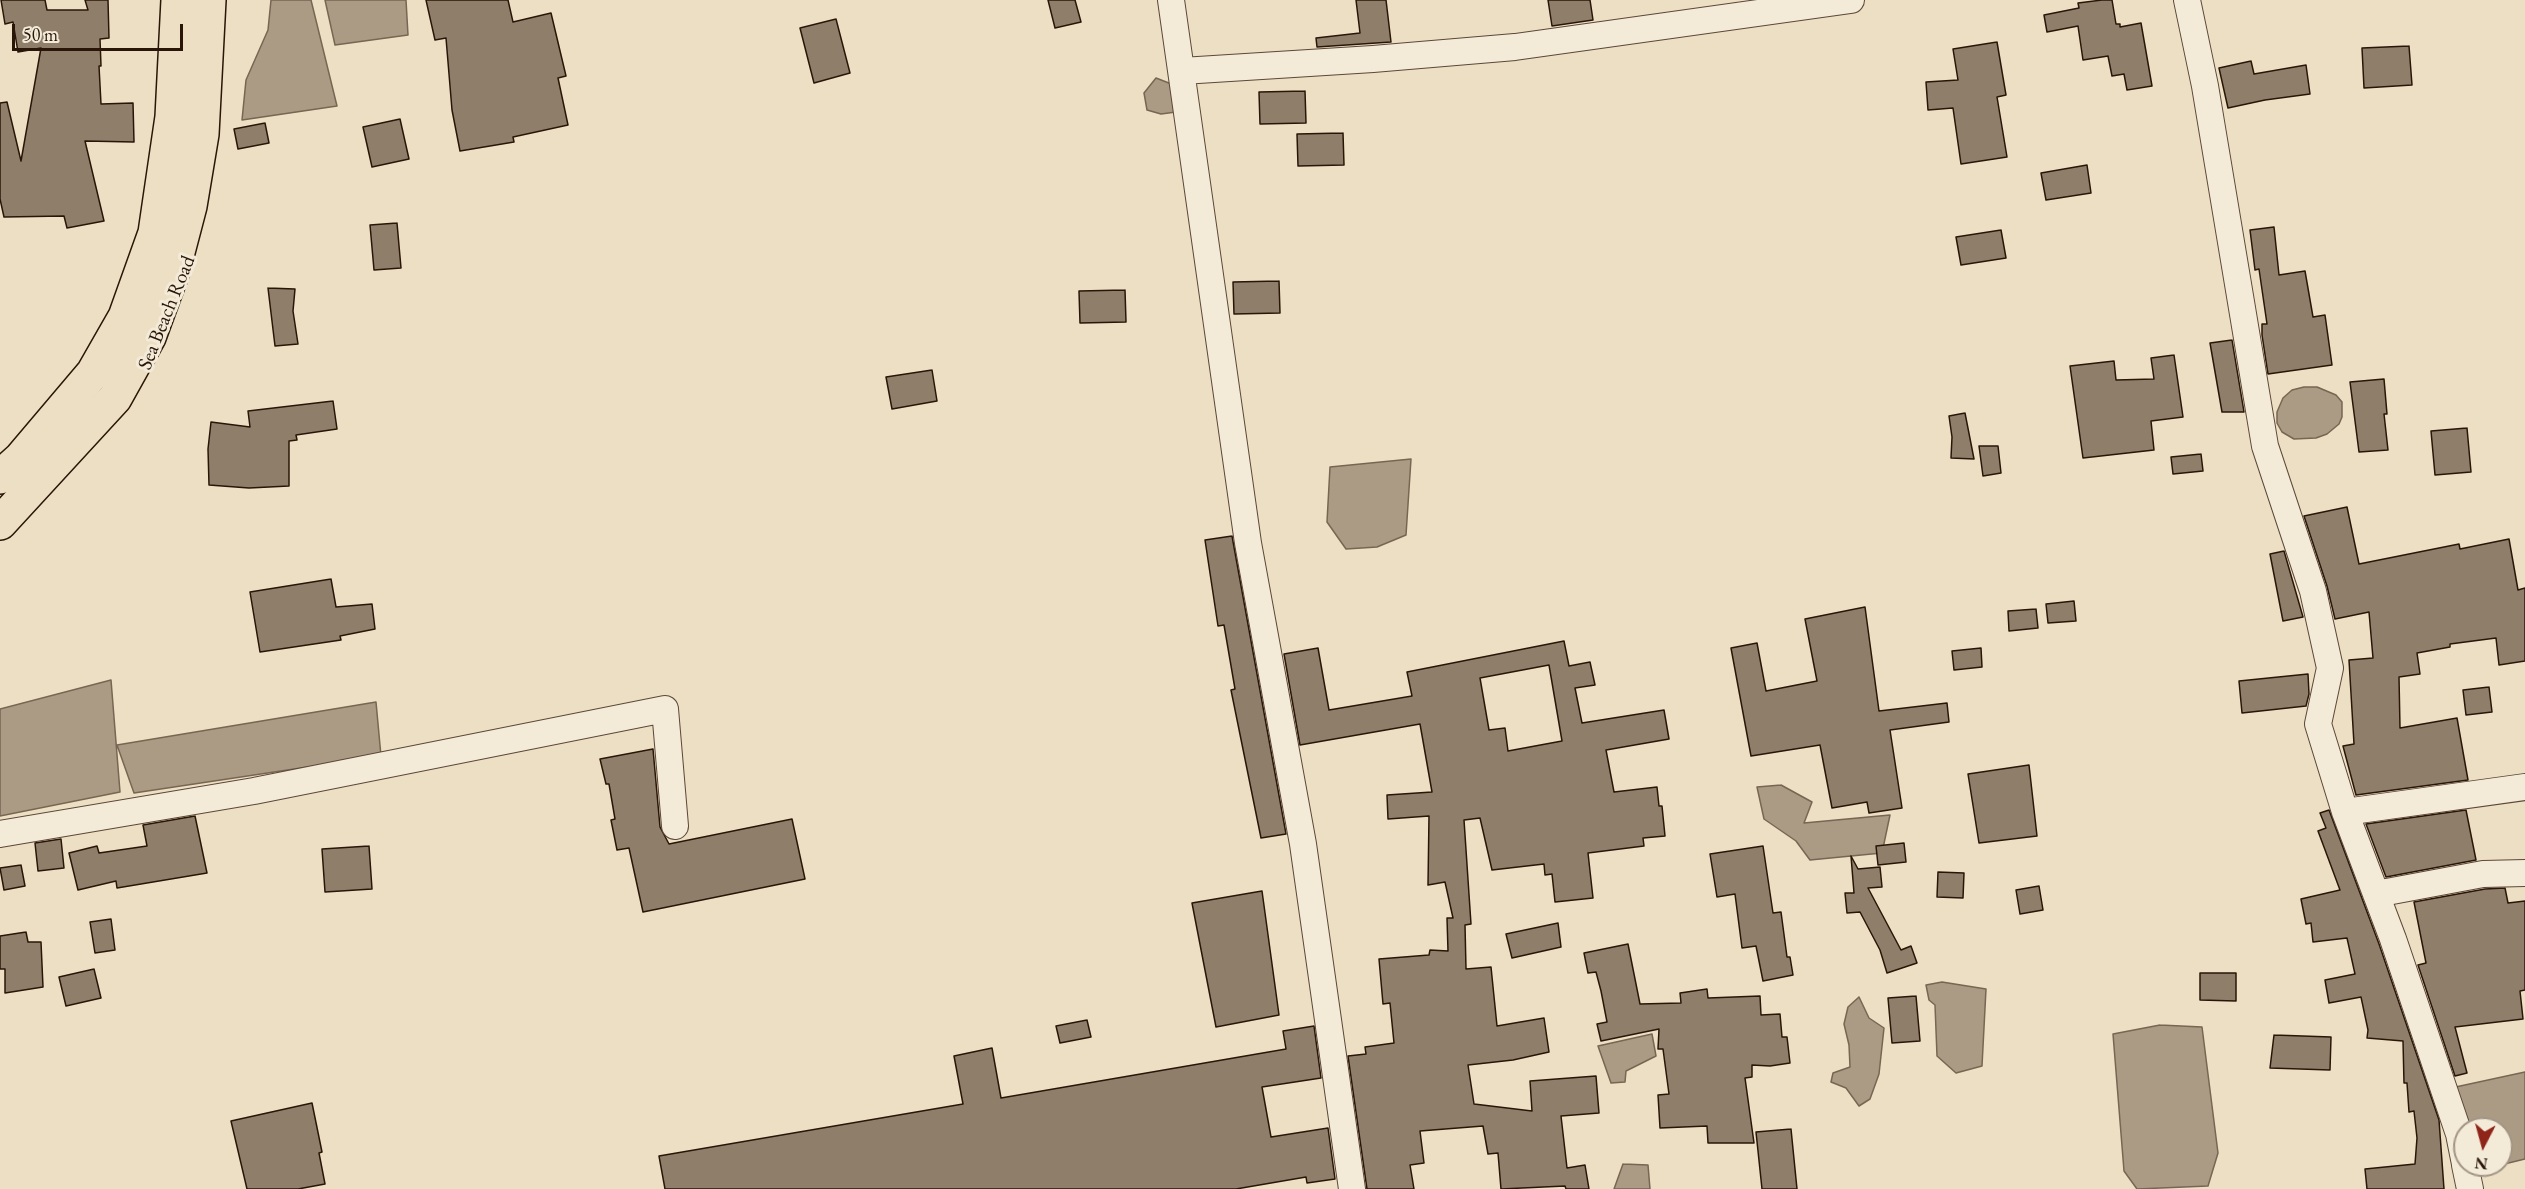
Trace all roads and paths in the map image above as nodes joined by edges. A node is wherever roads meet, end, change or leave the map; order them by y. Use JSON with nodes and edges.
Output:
{"nodes":[{"id":1,"x":178,"y":0,"type":"edge"},
{"id":2,"x":189,"y":0,"type":"edge"},
{"id":3,"x":209,"y":0,"type":"edge"},
{"id":4,"x":221,"y":0,"type":"edge"},
{"id":5,"x":1171,"y":0,"type":"edge"},
{"id":6,"x":1851,"y":0,"type":"edge"},
{"id":7,"x":2187,"y":0,"type":"edge"},
{"id":8,"x":1182,"y":71,"type":"junction"},
{"id":9,"x":0,"y":477,"type":"edge"},
{"id":10,"x":0,"y":498,"type":"edge"},
{"id":11,"x":0,"y":523,"type":"edge"},
{"id":12,"x":0,"y":540,"type":"edge"},
{"id":13,"x":2525,"y":787,"type":"edge"},
{"id":14,"x":2345,"y":812,"type":"junction"},
{"id":15,"x":675,"y":826,"type":"dead end"},
{"id":16,"x":0,"y":834,"type":"edge"},
{"id":17,"x":2525,"y":873,"type":"edge"},
{"id":18,"x":2376,"y":894,"type":"junction"},
{"id":19,"x":2453,"y":1117,"type":"edge"},
{"id":20,"x":1352,"y":1189,"type":"edge"}],
"edges":[{"from":1,"to":9,"type":"main road","name":"Sea Beach Road"},
{"from":2,"to":10,"type":"main road"},
{"from":3,"to":11,"type":"main road"},
{"from":4,"to":12,"type":"main road","name":"Sea Beach Road"},
{"from":5,"to":8,"type":"street"},
{"from":6,"to":8,"type":"street"},
{"from":7,"to":14,"type":"street"},
{"from":8,"to":20,"type":"street"},
{"from":13,"to":14,"type":"street"},
{"from":14,"to":18,"type":"street"},
{"from":15,"to":16,"type":"street"},
{"from":17,"to":18,"type":"street"},
{"from":18,"to":19,"type":"street"}]}
